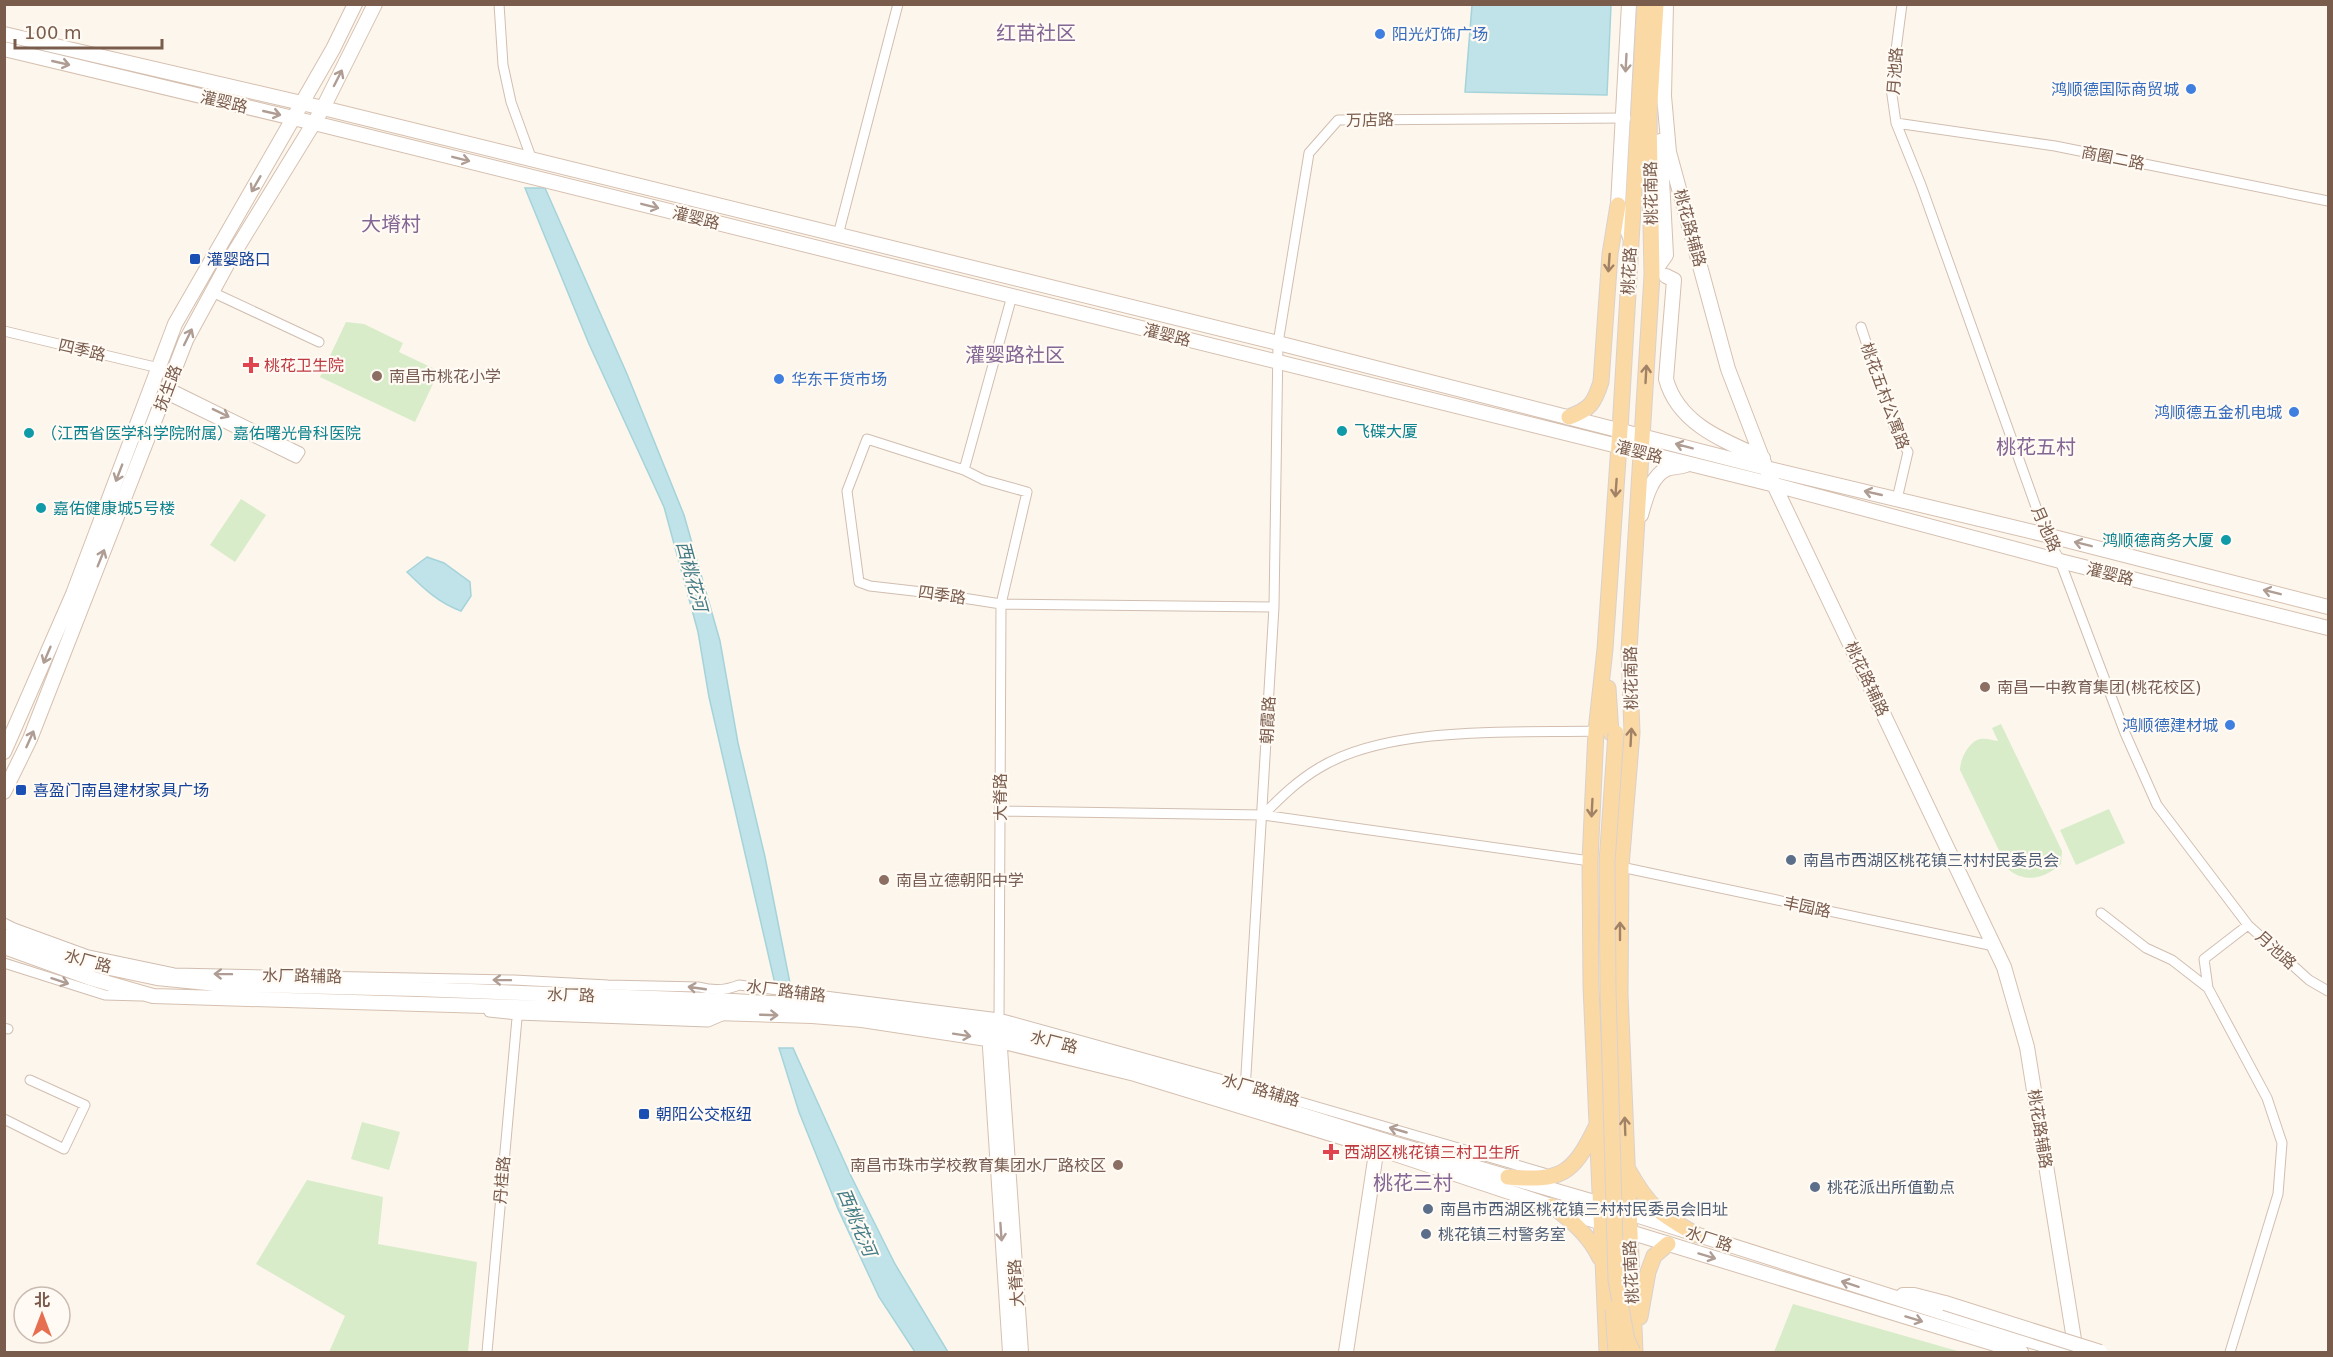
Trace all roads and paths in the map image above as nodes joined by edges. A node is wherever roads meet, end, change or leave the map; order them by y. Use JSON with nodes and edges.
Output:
{"nodes":[{"id":1,"x":355,"y":4,"type":"edge"},
{"id":2,"x":375,"y":4,"type":"edge"},
{"id":3,"x":499,"y":4,"type":"edge"},
{"id":4,"x":898,"y":4,"type":"edge"},
{"id":5,"x":1629,"y":4,"type":"edge"},
{"id":6,"x":1645,"y":4,"type":"edge"},
{"id":7,"x":1656,"y":4,"type":"edge"},
{"id":8,"x":1663,"y":4,"type":"edge"},
{"id":9,"x":1902,"y":4,"type":"edge"},
{"id":10,"x":4,"y":34,"type":"edge"},
{"id":11,"x":4,"y":49,"type":"edge"},
{"id":12,"x":302,"y":104,"type":"junction"},
{"id":13,"x":323,"y":108,"type":"junction"},
{"id":14,"x":294,"y":118,"type":"junction"},
{"id":15,"x":1630,"y":118,"type":"junction"},
{"id":16,"x":314,"y":123,"type":"junction"},
{"id":17,"x":1896,"y":123,"type":"junction"},
{"id":18,"x":532,"y":160,"type":"junction"},
{"id":19,"x":2328,"y":201,"type":"edge"},
{"id":20,"x":1618,"y":206,"type":"junction"},
{"id":21,"x":1685,"y":209,"type":"junction"},
{"id":22,"x":1664,"y":210,"type":"junction"},
{"id":23,"x":838,"y":235,"type":"junction"},
{"id":24,"x":1631,"y":240,"type":"junction"},
{"id":25,"x":1659,"y":276,"type":"junction"},
{"id":26,"x":212,"y":292,"type":"junction"},
{"id":27,"x":1011,"y":296,"type":"junction"},
{"id":28,"x":1861,"y":327,"type":"dead end"},
{"id":29,"x":4,"y":331,"type":"edge"},
{"id":30,"x":319,"y":342,"type":"dead end"},
{"id":31,"x":1278,"y":344,"type":"junction"},
{"id":32,"x":1277,"y":362,"type":"junction"},
{"id":33,"x":159,"y":368,"type":"junction"},
{"id":34,"x":167,"y":391,"type":"junction"},
{"id":35,"x":1569,"y":417,"type":"junction"},
{"id":36,"x":1620,"y":430,"type":"junction"},
{"id":37,"x":1642,"y":436,"type":"junction"},
{"id":38,"x":1619,"y":447,"type":"junction"},
{"id":39,"x":1641,"y":452,"type":"junction"},
{"id":40,"x":1765,"y":463,"type":"junction"},
{"id":41,"x":1690,"y":465,"type":"junction"},
{"id":42,"x":964,"y":470,"type":"junction"},
{"id":43,"x":1775,"y":485,"type":"junction"},
{"id":44,"x":1897,"y":499,"type":"junction"},
{"id":45,"x":1636,"y":531,"type":"junction"},
{"id":46,"x":2046,"y":535,"type":"junction"},
{"id":47,"x":2060,"y":561,"type":"junction"},
{"id":48,"x":1001,"y":604,"type":"junction"},
{"id":49,"x":1274,"y":607,"type":"junction"},
{"id":50,"x":2328,"y":607,"type":"edge"},
{"id":51,"x":2328,"y":628,"type":"edge"},
{"id":52,"x":1629,"y":650,"type":"junction"},
{"id":53,"x":1608,"y":732,"type":"junction"},
{"id":54,"x":4,"y":752,"type":"edge"},
{"id":55,"x":4,"y":792,"type":"edge"},
{"id":56,"x":1000,"y":811,"type":"junction"},
{"id":57,"x":1263,"y":814,"type":"junction"},
{"id":58,"x":1590,"y":861,"type":"junction"},
{"id":59,"x":1621,"y":867,"type":"junction"},
{"id":60,"x":2101,"y":914,"type":"dead end"},
{"id":61,"x":4,"y":923,"type":"edge"},
{"id":62,"x":2248,"y":925,"type":"junction"},
{"id":63,"x":4,"y":936,"type":"edge"},
{"id":64,"x":1994,"y":946,"type":"junction"},
{"id":65,"x":4,"y":947,"type":"edge"},
{"id":66,"x":4,"y":963,"type":"edge"},
{"id":67,"x":2208,"y":988,"type":"junction"},
{"id":68,"x":2328,"y":991,"type":"edge"},
{"id":69,"x":349,"y":1002,"type":"junction"},
{"id":70,"x":372,"y":1003,"type":"joint"},
{"id":71,"x":517,"y":1011,"type":"junction"},
{"id":72,"x":995,"y":1031,"type":"junction"},
{"id":73,"x":30,"y":1080,"type":"dead end"},
{"id":74,"x":1245,"y":1097,"type":"junction"},
{"id":75,"x":4,"y":1119,"type":"edge"},
{"id":76,"x":1597,"y":1125,"type":"junction"},
{"id":77,"x":1377,"y":1146,"type":"junction"},
{"id":78,"x":1627,"y":1168,"type":"junction"},
{"id":79,"x":1508,"y":1177,"type":"junction"},
{"id":80,"x":1555,"y":1177,"type":"junction"},
{"id":81,"x":1601,"y":1204,"type":"junction"},
{"id":82,"x":1552,"y":1206,"type":"junction"},
{"id":83,"x":1629,"y":1213,"type":"junction"},
{"id":84,"x":1602,"y":1223,"type":"junction"},
{"id":85,"x":1630,"y":1232,"type":"junction"},
{"id":86,"x":1697,"y":1235,"type":"junction"},
{"id":87,"x":1668,"y":1244,"type":"junction"},
{"id":88,"x":1603,"y":1265,"type":"junction"},
{"id":89,"x":1886,"y":1296,"type":"junction"},
{"id":90,"x":1634,"y":1350,"type":"edge"},
{"id":91,"x":487,"y":1353,"type":"edge"},
{"id":92,"x":1010,"y":1353,"type":"edge"},
{"id":93,"x":1021,"y":1353,"type":"edge"},
{"id":94,"x":1346,"y":1353,"type":"edge"},
{"id":95,"x":1607,"y":1353,"type":"edge"},
{"id":96,"x":1616,"y":1353,"type":"edge"},
{"id":97,"x":2021,"y":1353,"type":"edge"},
{"id":98,"x":2066,"y":1353,"type":"edge"},
{"id":99,"x":2076,"y":1353,"type":"edge"},
{"id":100,"x":2100,"y":1353,"type":"edge"},
{"id":101,"x":2230,"y":1353,"type":"edge"}],
"edges":[{"from":1,"to":12,"type":"main road","name":"抚生路"},
{"from":13,"to":2,"type":"main road","name":"抚生路","one_way":true},
{"from":3,"to":18,"type":"street"},
{"from":4,"to":23,"type":"street"},
{"from":5,"to":15,"type":"main road","one_way":true},
{"from":6,"to":15,"type":"main road","name":"桃花路"},
{"from":7,"to":25,"type":"main road","name":"桃花南路"},
{"from":8,"to":21,"type":"main road","name":"桃花路辅路"},
{"from":8,"to":22,"type":"main road"},
{"from":9,"to":17,"type":"street","name":"月池路"},
{"from":10,"to":12,"type":"main road","name":"灌婴路"},
{"from":11,"to":14,"type":"main road","name":"灌婴路","one_way":true},
{"from":12,"to":13,"type":"main road","name":"灌婴路"},
{"from":12,"to":14,"type":"main road","name":"抚生路"},
{"from":13,"to":16,"type":"main road","name":"抚生路"},
{"from":13,"to":18,"type":"main road","name":"灌婴路"},
{"from":14,"to":16,"type":"main road","name":"灌婴路"},
{"from":14,"to":33,"type":"main road","name":"抚生路","one_way":true},
{"from":15,"to":20,"type":"main road"},
{"from":15,"to":24,"type":"main road","name":"桃花路"},
{"from":15,"to":31,"type":"street","name":"万店路"},
{"from":16,"to":26,"type":"main road","name":"抚生路"},
{"from":16,"to":27,"type":"main road","name":"灌婴路","one_way":true},
{"from":17,"to":19,"type":"street","name":"商圈二路"},
{"from":17,"to":46,"type":"street","name":"月池路"},
{"from":18,"to":23,"type":"main road","name":"灌婴路"},
{"from":20,"to":24,"type":"main road"},
{"from":20,"to":35,"type":"main road","one_way":true},
{"from":21,"to":22,"type":"street"},
{"from":21,"to":40,"type":"main road","name":"桃花路辅路"},
{"from":22,"to":25,"type":"main road"},
{"from":23,"to":31,"type":"main road","name":"灌婴路"},
{"from":24,"to":36,"type":"main road","name":"桃花路"},
{"from":37,"to":25,"type":"main road","name":"桃花南路","one_way":true},
{"from":25,"to":40,"type":"main road"},
{"from":26,"to":30,"type":"street"},
{"from":34,"to":26,"type":"main road","name":"抚生路","one_way":true},
{"from":27,"to":32,"type":"main road","name":"灌婴路"},
{"from":27,"to":42,"type":"street"},
{"from":28,"to":44,"type":"street","name":"桃花五村公寓路"},
{"from":29,"to":33,"type":"street","name":"四季路"},
{"from":31,"to":32,"type":"street","name":"朝霞路"},
{"from":31,"to":35,"type":"main road","name":"灌婴路"},
{"from":32,"to":38,"type":"main road","name":"灌婴路"},
{"from":32,"to":49,"type":"street","name":"朝霞路"},
{"from":33,"to":54,"type":"main road","name":"抚生路","one_way":true},
{"from":34,"to":34,"type":"street","one_way":true},
{"from":55,"to":34,"type":"main road","name":"抚生路","one_way":true},
{"from":35,"to":36,"type":"main road","name":"灌婴路"},
{"from":36,"to":37,"type":"main road","name":"灌婴路"},
{"from":36,"to":38,"type":"main road","name":"桃花南路"},
{"from":37,"to":39,"type":"main road","name":"桃花南路"},
{"from":40,"to":37,"type":"main road","name":"灌婴路","one_way":true},
{"from":38,"to":39,"type":"main road","name":"灌婴路"},
{"from":38,"to":53,"type":"main road","name":"桃花南路","one_way":true},
{"from":39,"to":41,"type":"main road","name":"灌婴路"},
{"from":39,"to":45,"type":"main road","name":"桃花南路"},
{"from":40,"to":43,"type":"main road","name":"桃花路辅路"},
{"from":44,"to":40,"type":"main road","name":"灌婴路","one_way":true},
{"from":41,"to":43,"type":"main road","name":"灌婴路"},
{"from":41,"to":45,"type":"main road"},
{"from":42,"to":48,"type":"street","name":"大脊路"},
{"from":42,"to":48,"type":"street","name":"四季路"},
{"from":43,"to":47,"type":"main road","name":"灌婴路"},
{"from":43,"to":64,"type":"main road","name":"桃花路辅路"},
{"from":44,"to":46,"type":"main road","name":"灌婴路"},
{"from":45,"to":52,"type":"main road","name":"桃花南路"},
{"from":46,"to":47,"type":"street","name":"月池路"},
{"from":50,"to":46,"type":"main road","name":"灌婴路","one_way":true},
{"from":47,"to":51,"type":"main road","name":"灌婴路"},
{"from":47,"to":62,"type":"street","name":"月池路"},
{"from":48,"to":49,"type":"street","name":"四季路"},
{"from":48,"to":56,"type":"street","name":"大脊路"},
{"from":49,"to":57,"type":"street","name":"朝霞路"},
{"from":52,"to":53,"type":"main road"},
{"from":59,"to":52,"type":"main road","name":"桃花南路","one_way":true},
{"from":53,"to":57,"type":"street"},
{"from":53,"to":58,"type":"main road","name":"桃花南路","one_way":true},
{"from":53,"to":90,"type":"main road","bridge":true},
{"from":53,"to":96,"type":"main road","bridge":true},
{"from":56,"to":57,"type":"street"},
{"from":56,"to":72,"type":"street","name":"大脊路"},
{"from":57,"to":58,"type":"street"},
{"from":57,"to":74,"type":"street","name":"朝霞路"},
{"from":58,"to":76,"type":"main road","name":"桃花南路"},
{"from":59,"to":64,"type":"street","name":"丰园路"},
{"from":78,"to":59,"type":"main road","name":"桃花南路","one_way":true},
{"from":60,"to":67,"type":"street"},
{"from":72,"to":61,"type":"street","name":"水厂路辅路","one_way":true},
{"from":62,"to":67,"type":"street"},
{"from":62,"to":68,"type":"street","name":"月池路"},
{"from":63,"to":72,"type":"main road","name":"水厂路"},
{"from":64,"to":99,"type":"main road","name":"桃花路辅路"},
{"from":65,"to":69,"type":"main road","name":"水厂路"},
{"from":66,"to":69,"type":"street","name":"水厂路辅路","one_way":true},
{"from":67,"to":101,"type":"street"},
{"from":69,"to":70,"type":"street","name":"水厂路辅路"},
{"from":70,"to":71,"type":"main road","name":"水厂路"},
{"from":71,"to":72,"type":"main road","name":"水厂路","one_way":true},
{"from":71,"to":91,"type":"street","name":"丹桂路"},
{"from":72,"to":74,"type":"main road","name":"水厂路"},
{"from":72,"to":77,"type":"street","name":"水厂路辅路"},
{"from":72,"to":92,"type":"main road","name":"大脊路","one_way":true},
{"from":72,"to":93,"type":"main road","name":"大脊路"},
{"from":73,"to":75,"type":"street"},
{"from":74,"to":77,"type":"main road","name":"水厂路"},
{"from":80,"to":74,"type":"street","name":"水厂路辅路","one_way":true},
{"from":76,"to":80,"type":"main road"},
{"from":76,"to":81,"type":"main road","name":"桃花南路"},
{"from":77,"to":79,"type":"main road","name":"水厂路"},
{"from":77,"to":82,"type":"main road","name":"水厂路"},
{"from":77,"to":94,"type":"main road"},
{"from":78,"to":83,"type":"main road","name":"桃花南路"},
{"from":78,"to":86,"type":"main road"},
{"from":79,"to":80,"type":"main road"},
{"from":79,"to":81,"type":"main road","name":"水厂路"},
{"from":81,"to":83,"type":"main road","name":"水厂路"},
{"from":81,"to":84,"type":"main road","name":"桃花南路"},
{"from":82,"to":84,"type":"main road","name":"水厂路"},
{"from":82,"to":88,"type":"main road"},
{"from":83,"to":85,"type":"main road","name":"桃花南路"},
{"from":83,"to":86,"type":"main road","name":"水厂路"},
{"from":84,"to":85,"type":"main road","name":"水厂路"},
{"from":84,"to":88,"type":"main road","name":"桃花南路"},
{"from":85,"to":87,"type":"main road","name":"水厂路"},
{"from":85,"to":90,"type":"main road","name":"桃花南路"},
{"from":89,"to":86,"type":"main road","name":"水厂路","one_way":true},
{"from":87,"to":90,"type":"main road"},
{"from":87,"to":97,"type":"main road","name":"水厂路","one_way":true},
{"from":88,"to":95,"type":"main road","name":"桃花南路"},
{"from":89,"to":98,"type":"main road","name":"水厂路"},
{"from":89,"to":100,"type":"main road","bridge":true}]}
